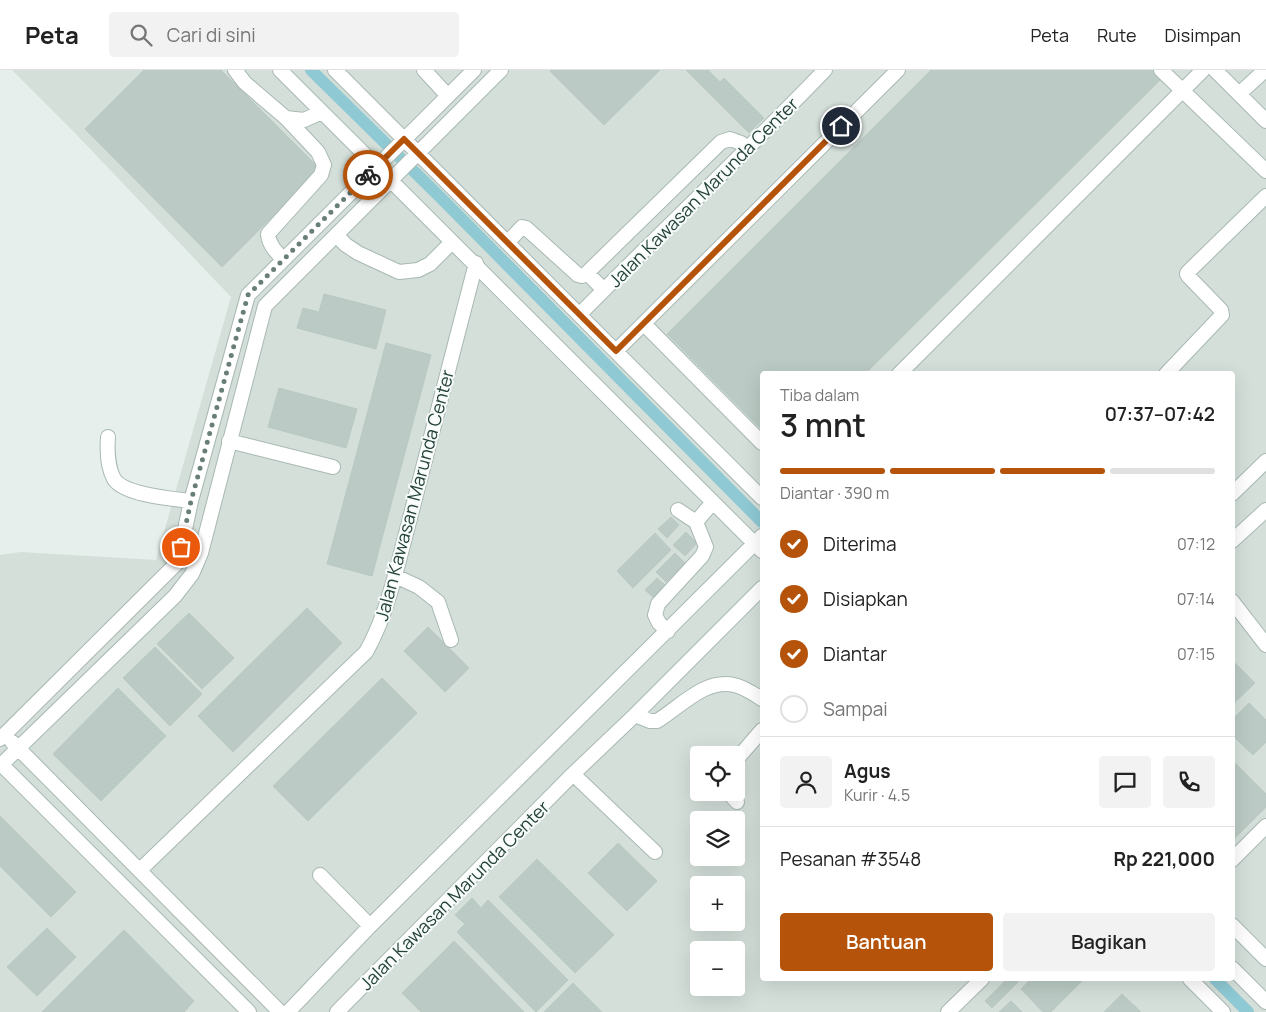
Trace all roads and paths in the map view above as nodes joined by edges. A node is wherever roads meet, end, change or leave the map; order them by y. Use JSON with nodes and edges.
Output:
{"nodes":[{"id":1,"x":280,"y":70,"type":"edge"},
{"id":2,"x":335,"y":70,"type":"edge"},
{"id":3,"x":424,"y":70,"type":"edge"},
{"id":4,"x":474,"y":70,"type":"edge"},
{"id":5,"x":501,"y":70,"type":"edge"},
{"id":6,"x":826,"y":70,"type":"edge"},
{"id":7,"x":898,"y":70,"type":"edge"},
{"id":8,"x":1161,"y":70,"type":"edge"},
{"id":9,"x":1213,"y":70,"type":"edge"},
{"id":10,"x":235,"y":71,"type":"edge"},
{"id":11,"x":1264,"y":71,"type":"edge"},
{"id":12,"x":1182,"y":90,"type":"junction"},
{"id":13,"x":1239,"y":94,"type":"junction"},
{"id":14,"x":448,"y":96,"type":"junction"},
{"id":15,"x":322,"y":112,"type":"junction"},
{"id":16,"x":286,"y":118,"type":"junction"},
{"id":17,"x":1266,"y":122,"type":"edge"},
{"id":18,"x":402,"y":141,"type":"junction"},
{"id":19,"x":748,"y":150,"type":"junction"},
{"id":20,"x":416,"y":156,"type":"junction"},
{"id":21,"x":379,"y":164,"type":"junction"},
{"id":22,"x":1266,"y":171,"type":"edge"},
{"id":23,"x":394,"y":178,"type":"junction"},
{"id":24,"x":1266,"y":196,"type":"edge"},
{"id":25,"x":336,"y":235,"type":"junction"},
{"id":26,"x":452,"y":242,"type":"junction"},
{"id":27,"x":508,"y":242,"type":"junction"},
{"id":28,"x":614,"y":246,"type":"junction"},
{"id":29,"x":283,"y":259,"type":"junction"},
{"id":30,"x":631,"y":262,"type":"junction"},
{"id":31,"x":476,"y":263,"type":"junction"},
{"id":32,"x":587,"y":273,"type":"junction"},
{"id":33,"x":604,"y":290,"type":"junction"},
{"id":34,"x":580,"y":314,"type":"junction"},
{"id":35,"x":644,"y":324,"type":"junction"},
{"id":36,"x":616,"y":351,"type":"junction"},
{"id":37,"x":902,"y":371,"type":"edge"},
{"id":38,"x":1169,"y":371,"type":"edge"},
{"id":39,"x":213,"y":424,"type":"junction"},
{"id":40,"x":230,"y":436,"type":"junction"},
{"id":41,"x":108,"y":437,"type":"dead end"},
{"id":42,"x":760,"y":441,"type":"edge"},
{"id":43,"x":1266,"y":461,"type":"edge"},
{"id":44,"x":333,"y":467,"type":"dead end"},
{"id":45,"x":1235,"y":491,"type":"edge"},
{"id":46,"x":760,"y":496,"type":"edge"},
{"id":47,"x":191,"y":501,"type":"junction"},
{"id":48,"x":713,"y":502,"type":"junction"},
{"id":49,"x":678,"y":510,"type":"dead end"},
{"id":50,"x":1266,"y":510,"type":"edge"},
{"id":51,"x":696,"y":522,"type":"junction"},
{"id":52,"x":1235,"y":538,"type":"edge"},
{"id":53,"x":759,"y":543,"type":"edge"},
{"id":54,"x":178,"y":562,"type":"junction"},
{"id":55,"x":192,"y":574,"type":"junction"},
{"id":56,"x":395,"y":576,"type":"junction"},
{"id":57,"x":760,"y":590,"type":"edge"},
{"id":58,"x":1235,"y":606,"type":"edge"},
{"id":59,"x":668,"y":631,"type":"junction"},
{"id":60,"x":451,"y":640,"type":"dead end"},
{"id":61,"x":1266,"y":645,"type":"edge"},
{"id":62,"x":760,"y":698,"type":"edge"},
{"id":63,"x":635,"y":715,"type":"junction"},
{"id":64,"x":760,"y":732,"type":"edge"},
{"id":65,"x":2,"y":737,"type":"edge"},
{"id":66,"x":18,"y":749,"type":"junction"},
{"id":67,"x":745,"y":750,"type":"edge"},
{"id":68,"x":1,"y":765,"type":"edge"},
{"id":69,"x":573,"y":774,"type":"junction"},
{"id":70,"x":1266,"y":826,"type":"edge"},
{"id":71,"x":655,"y":852,"type":"dead end"},
{"id":72,"x":1235,"y":857,"type":"edge"},
{"id":73,"x":140,"y":870,"type":"junction"},
{"id":74,"x":320,"y":875,"type":"dead end"},
{"id":75,"x":370,"y":926,"type":"junction"},
{"id":76,"x":1235,"y":928,"type":"edge"},
{"id":77,"x":1266,"y":959,"type":"edge"},
{"id":78,"x":1235,"y":971,"type":"edge"},
{"id":79,"x":980,"y":981,"type":"edge"},
{"id":80,"x":1192,"y":981,"type":"edge"},
{"id":81,"x":1266,"y":1002,"type":"edge"},
{"id":82,"x":954,"y":1010,"type":"edge"},
{"id":83,"x":249,"y":1012,"type":"edge"},
{"id":84,"x":280,"y":1012,"type":"edge"},
{"id":85,"x":288,"y":1012,"type":"edge"},
{"id":86,"x":337,"y":1012,"type":"edge"},
{"id":87,"x":1223,"y":1012,"type":"edge"}],
"edges":[{"from":1,"to":15,"type":"lane","name":"Jalan Kawasan Marunda Center"},
{"from":2,"to":18,"type":"lane"},
{"from":3,"to":14,"type":"lane"},
{"from":4,"to":14,"type":"lane"},
{"from":5,"to":20,"type":"lane"},
{"from":6,"to":19,"type":"lane","name":"Jalan Kawasan Marunda Center"},
{"from":7,"to":35,"type":"lane"},
{"from":8,"to":12,"type":"lane"},
{"from":9,"to":12,"type":"lane"},
{"from":9,"to":13,"type":"lane"},
{"from":10,"to":16,"type":"lane"},
{"from":11,"to":13,"type":"lane"},
{"from":12,"to":22,"type":"lane"},
{"from":12,"to":37,"type":"lane"},
{"from":13,"to":17,"type":"lane"},
{"from":14,"to":18,"type":"lane"},
{"from":15,"to":16,"type":"lane"},
{"from":15,"to":21,"type":"lane","name":"Jalan Kawasan Marunda Center"},
{"from":16,"to":29,"type":"lane"},
{"from":18,"to":20,"type":"lane"},
{"from":18,"to":21,"type":"lane"},
{"from":19,"to":28,"type":"lane"},
{"from":19,"to":30,"type":"lane","name":"Jalan Kawasan Marunda Center"},
{"from":20,"to":23,"type":"lane"},
{"from":20,"to":27,"type":"lane"},
{"from":21,"to":23,"type":"lane","name":"Jalan Kawasan Marunda Center"},
{"from":21,"to":29,"type":"lane"},
{"from":23,"to":25,"type":"lane"},
{"from":23,"to":26,"type":"lane","name":"Jalan Kawasan Marunda Center"},
{"from":24,"to":38,"type":"lane"},
{"from":25,"to":26,"type":"lane"},
{"from":25,"to":40,"type":"lane"},
{"from":26,"to":31,"type":"lane","name":"Jalan Kawasan Marunda Center"},
{"from":27,"to":32,"type":"lane"},
{"from":27,"to":34,"type":"lane"},
{"from":28,"to":30,"type":"lane"},
{"from":28,"to":32,"type":"lane"},
{"from":29,"to":39,"type":"lane"},
{"from":30,"to":33,"type":"lane","name":"Jalan Kawasan Marunda Center"},
{"from":31,"to":48,"type":"lane","name":"Jalan Kawasan Marunda Center"},
{"from":31,"to":56,"type":"lane","name":"Jalan Kawasan Marunda Center"},
{"from":32,"to":33,"type":"lane"},
{"from":33,"to":34,"type":"lane","name":"Jalan Kawasan Marunda Center"},
{"from":34,"to":36,"type":"lane"},
{"from":35,"to":36,"type":"lane"},
{"from":35,"to":42,"type":"lane"},
{"from":36,"to":46,"type":"lane"},
{"from":39,"to":40,"type":"lane"},
{"from":39,"to":47,"type":"lane"},
{"from":40,"to":44,"type":"lane"},
{"from":40,"to":55,"type":"lane"},
{"from":41,"to":47,"type":"lane"},
{"from":43,"to":45,"type":"lane"},
{"from":47,"to":54,"type":"lane"},
{"from":48,"to":51,"type":"lane"},
{"from":48,"to":53,"type":"lane","name":"Jalan Kawasan Marunda Center"},
{"from":49,"to":51,"type":"lane"},
{"from":50,"to":52,"type":"lane"},
{"from":51,"to":59,"type":"lane"},
{"from":53,"to":59,"type":"lane","name":"Jalan Kawasan Marunda Center"},
{"from":54,"to":55,"type":"lane"},
{"from":54,"to":65,"type":"lane"},
{"from":55,"to":66,"type":"lane"},
{"from":56,"to":60,"type":"lane"},
{"from":56,"to":73,"type":"lane","name":"Jalan Kawasan Marunda Center"},
{"from":57,"to":63,"type":"lane","name":"Jalan Kawasan Marunda Center"},
{"from":58,"to":61,"type":"lane"},
{"from":59,"to":75,"type":"lane","name":"Jalan Kawasan Marunda Center"},
{"from":62,"to":63,"type":"lane"},
{"from":63,"to":69,"type":"lane","name":"Jalan Kawasan Marunda Center"},
{"from":64,"to":67,"type":"lane"},
{"from":65,"to":66,"type":"lane"},
{"from":66,"to":68,"type":"lane"},
{"from":66,"to":73,"type":"lane"},
{"from":68,"to":83,"type":"lane"},
{"from":69,"to":71,"type":"lane"},
{"from":69,"to":86,"type":"lane","name":"Jalan Kawasan Marunda Center"},
{"from":70,"to":72,"type":"lane"},
{"from":73,"to":84,"type":"lane"},
{"from":74,"to":75,"type":"lane"},
{"from":75,"to":85,"type":"lane","name":"Jalan Kawasan Marunda Center"},
{"from":76,"to":77,"type":"lane"},
{"from":78,"to":81,"type":"lane"},
{"from":79,"to":82,"type":"lane"},
{"from":80,"to":87,"type":"lane"}]}
